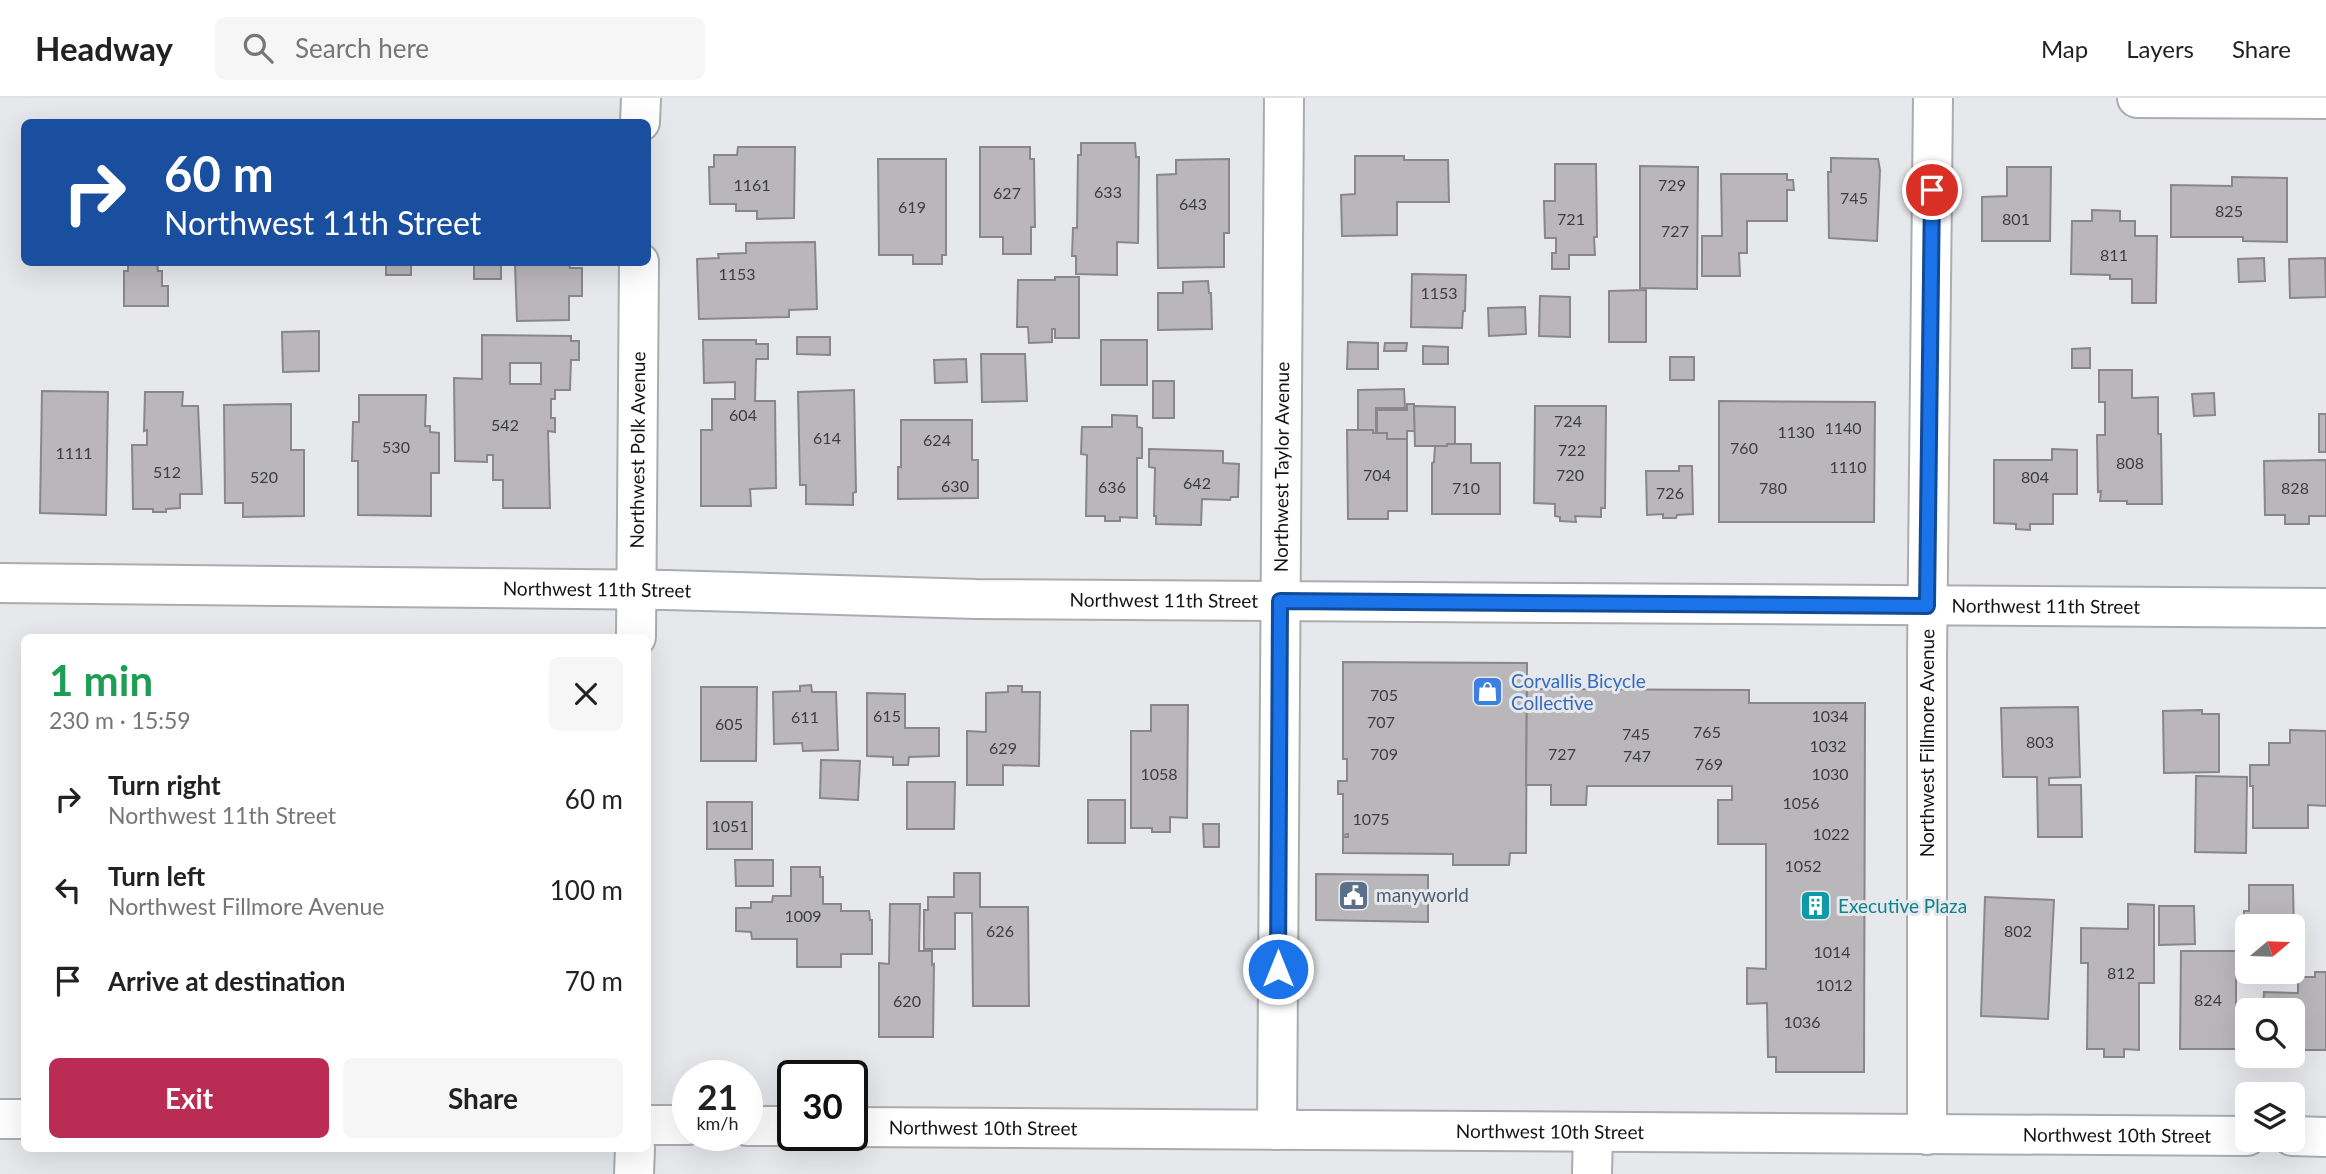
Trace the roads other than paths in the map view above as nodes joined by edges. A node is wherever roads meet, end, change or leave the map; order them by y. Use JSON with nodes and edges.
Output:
{"nodes":[{"id":1,"x":640,"y":98,"type":"edge"},
{"id":2,"x":1284,"y":98,"type":"edge"},
{"id":3,"x":1933,"y":98,"type":"edge"},
{"id":4,"x":2137,"y":98,"type":"edge"},
{"id":5,"x":2326,"y":100,"type":"edge"},
{"id":6,"x":640,"y":119,"type":"edge"},
{"id":7,"x":639,"y":266,"type":"edge"},
{"id":8,"x":0,"y":583,"type":"edge"},
{"id":9,"x":636,"y":590,"type":"junction"},
{"id":10,"x":1280,"y":601,"type":"junction"},
{"id":11,"x":1927,"y":606,"type":"junction"},
{"id":12,"x":2326,"y":608,"type":"edge"},
{"id":13,"x":636,"y":634,"type":"edge"},
{"id":14,"x":0,"y":1119,"type":"edge"},
{"id":15,"x":21,"y":1119,"type":"edge"},
{"id":16,"x":651,"y":1125,"type":"edge"},
{"id":17,"x":672,"y":1125,"type":"edge"},
{"id":18,"x":868,"y":1127,"type":"edge"},
{"id":19,"x":1277,"y":1130,"type":"junction"},
{"id":20,"x":1593,"y":1133,"type":"junction"},
{"id":21,"x":1927,"y":1135,"type":"junction"},
{"id":22,"x":2235,"y":1136,"type":"edge"},
{"id":23,"x":2305,"y":1136,"type":"edge"},
{"id":24,"x":2326,"y":1137,"type":"edge"},
{"id":25,"x":635,"y":1152,"type":"edge"},
{"id":26,"x":634,"y":1174,"type":"edge"},
{"id":27,"x":1592,"y":1174,"type":"edge"}],
"edges":[{"from":1,"to":6,"type":"street"},
{"from":2,"to":10,"type":"street","name":"Northwest Taylor Avenue"},
{"from":3,"to":11,"type":"street","name":"Northwest Fillmore Avenue"},
{"from":4,"to":5,"type":"street"},
{"from":7,"to":9,"type":"street","name":"Northwest Polk Avenue"},
{"from":8,"to":9,"type":"street","name":"Northwest 11th Street"},
{"from":9,"to":10,"type":"street","name":"Northwest 11th Street"},
{"from":9,"to":13,"type":"street","name":"Northwest Polk Avenue"},
{"from":10,"to":11,"type":"street","name":"Northwest 11th Street"},
{"from":10,"to":19,"type":"street","name":"Northwest Taylor Avenue"},
{"from":11,"to":12,"type":"street","name":"Northwest 11th Street"},
{"from":11,"to":21,"type":"street","name":"Northwest Fillmore Avenue"},
{"from":14,"to":15,"type":"street"},
{"from":16,"to":17,"type":"street"},
{"from":18,"to":19,"type":"street","name":"Northwest 10th Street"},
{"from":19,"to":20,"type":"street","name":"Northwest 10th Street"},
{"from":20,"to":21,"type":"street","name":"Northwest 10th Street"},
{"from":20,"to":27,"type":"street"},
{"from":21,"to":22,"type":"street","name":"Northwest 10th Street"},
{"from":23,"to":24,"type":"street"},
{"from":25,"to":26,"type":"street"}]}
